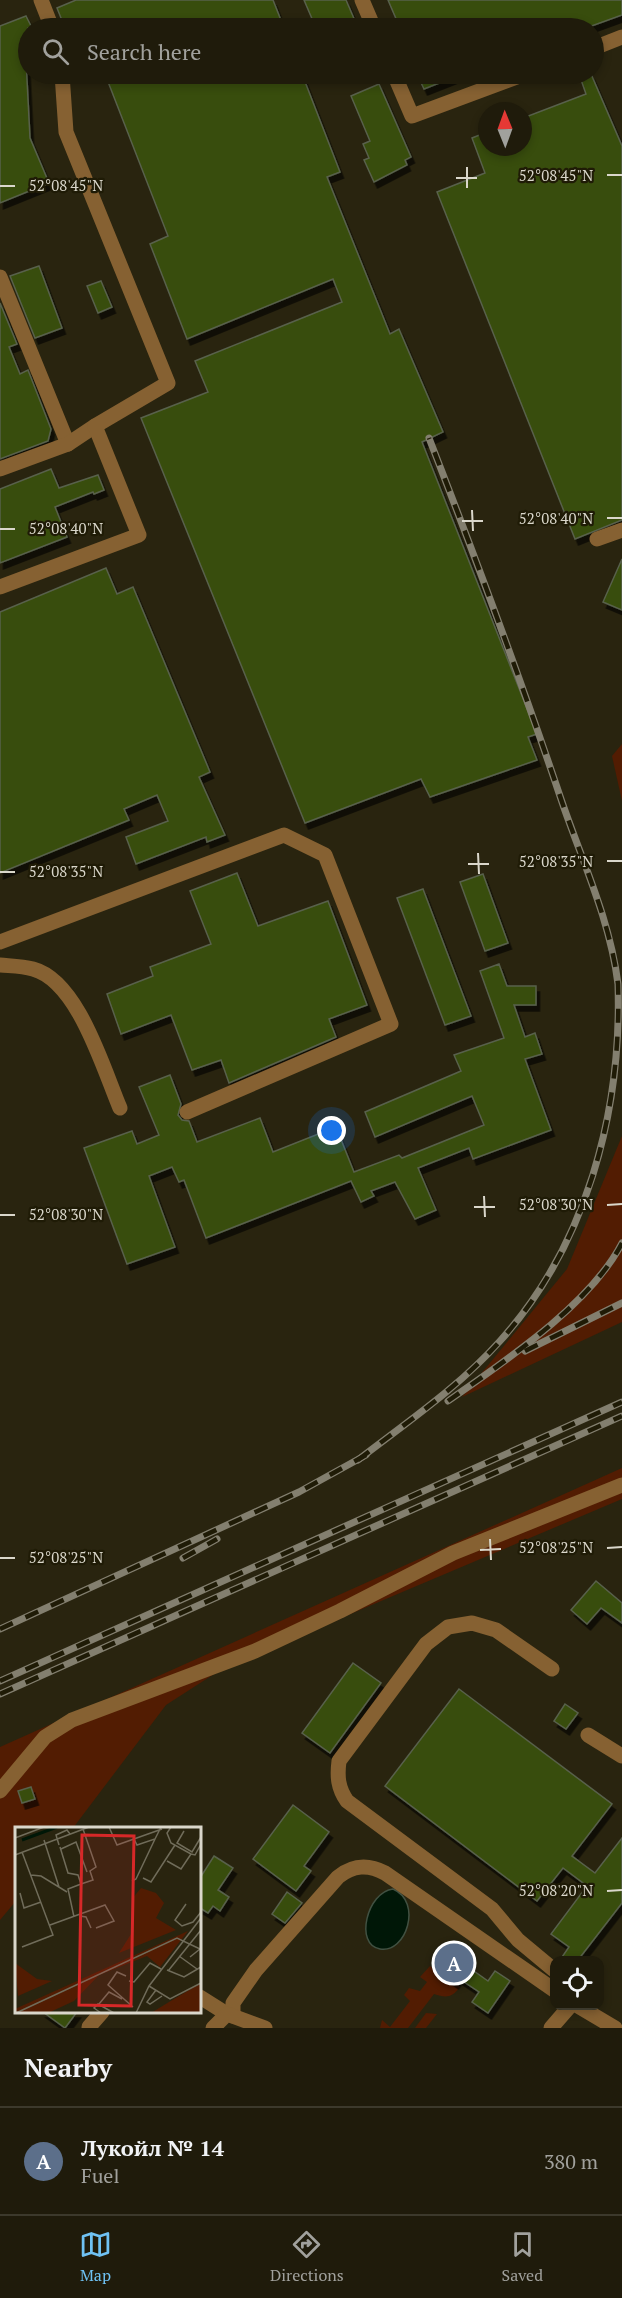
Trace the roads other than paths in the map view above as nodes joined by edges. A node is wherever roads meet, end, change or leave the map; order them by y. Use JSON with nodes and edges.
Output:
{"nodes":[{"id":1,"x":41,"y":0,"type":"edge"},
{"id":2,"x":362,"y":0,"type":"edge"},
{"id":3,"x":48,"y":18,"type":"edge"},
{"id":4,"x":370,"y":18,"type":"edge"},
{"id":5,"x":622,"y":37,"type":"edge"},
{"id":6,"x":604,"y":44,"type":"edge"},
{"id":7,"x":63,"y":84,"type":"edge"},
{"id":8,"x":398,"y":84,"type":"edge"},
{"id":9,"x":498,"y":84,"type":"edge"},
{"id":10,"x":0,"y":277,"type":"edge"},
{"id":11,"x":96,"y":426,"type":"junction"},
{"id":12,"x":68,"y":444,"type":"junction"},
{"id":13,"x":0,"y":469,"type":"edge"},
{"id":14,"x":622,"y":530,"type":"edge"},
{"id":15,"x":597,"y":539,"type":"dead end"},
{"id":16,"x":0,"y":587,"type":"edge"},
{"id":17,"x":0,"y":942,"type":"edge"},
{"id":18,"x":0,"y":964,"type":"edge"},
{"id":19,"x":120,"y":1108,"type":"dead end"},
{"id":20,"x":187,"y":1112,"type":"dead end"},
{"id":21,"x":622,"y":1485,"type":"edge"},
{"id":22,"x":552,"y":1669,"type":"dead end"},
{"id":23,"x":588,"y":1735,"type":"dead end"},
{"id":24,"x":622,"y":1756,"type":"edge"},
{"id":25,"x":0,"y":1791,"type":"edge"},
{"id":26,"x":550,"y":1966,"type":"edge"},
{"id":27,"x":550,"y":1986,"type":"edge"},
{"id":28,"x":201,"y":1998,"type":"edge"},
{"id":29,"x":567,"y":2010,"type":"edge"},
{"id":30,"x":585,"y":2010,"type":"edge"},
{"id":31,"x":602,"y":2010,"type":"edge"},
{"id":32,"x":101,"y":2013,"type":"edge"},
{"id":33,"x":230,"y":2015,"type":"junction"},
{"id":34,"x":622,"y":2025,"type":"edge"},
{"id":35,"x":89,"y":2027,"type":"edge"},
{"id":36,"x":213,"y":2028,"type":"edge"},
{"id":37,"x":265,"y":2028,"type":"edge"},
{"id":38,"x":551,"y":2028,"type":"edge"},
{"id":39,"x":615,"y":2028,"type":"edge"}],
"edges":[{"from":1,"to":3,"type":"lane"},
{"from":2,"to":4,"type":"lane"},
{"from":5,"to":6,"type":"lane"},
{"from":7,"to":11,"type":"lane"},
{"from":8,"to":9,"type":"lane"},
{"from":10,"to":12,"type":"lane"},
{"from":11,"to":12,"type":"lane"},
{"from":11,"to":16,"type":"lane"},
{"from":12,"to":13,"type":"lane"},
{"from":14,"to":15,"type":"lane"},
{"from":17,"to":20,"type":"lane"},
{"from":18,"to":19,"type":"lane"},
{"from":21,"to":25,"type":"lane"},
{"from":22,"to":26,"type":"lane"},
{"from":23,"to":24,"type":"lane"},
{"from":27,"to":33,"type":"lane"},
{"from":28,"to":33,"type":"lane"},
{"from":29,"to":38,"type":"lane"},
{"from":30,"to":39,"type":"lane"},
{"from":31,"to":34,"type":"lane"},
{"from":32,"to":35,"type":"lane"},
{"from":33,"to":36,"type":"lane"},
{"from":33,"to":37,"type":"lane"}]}
